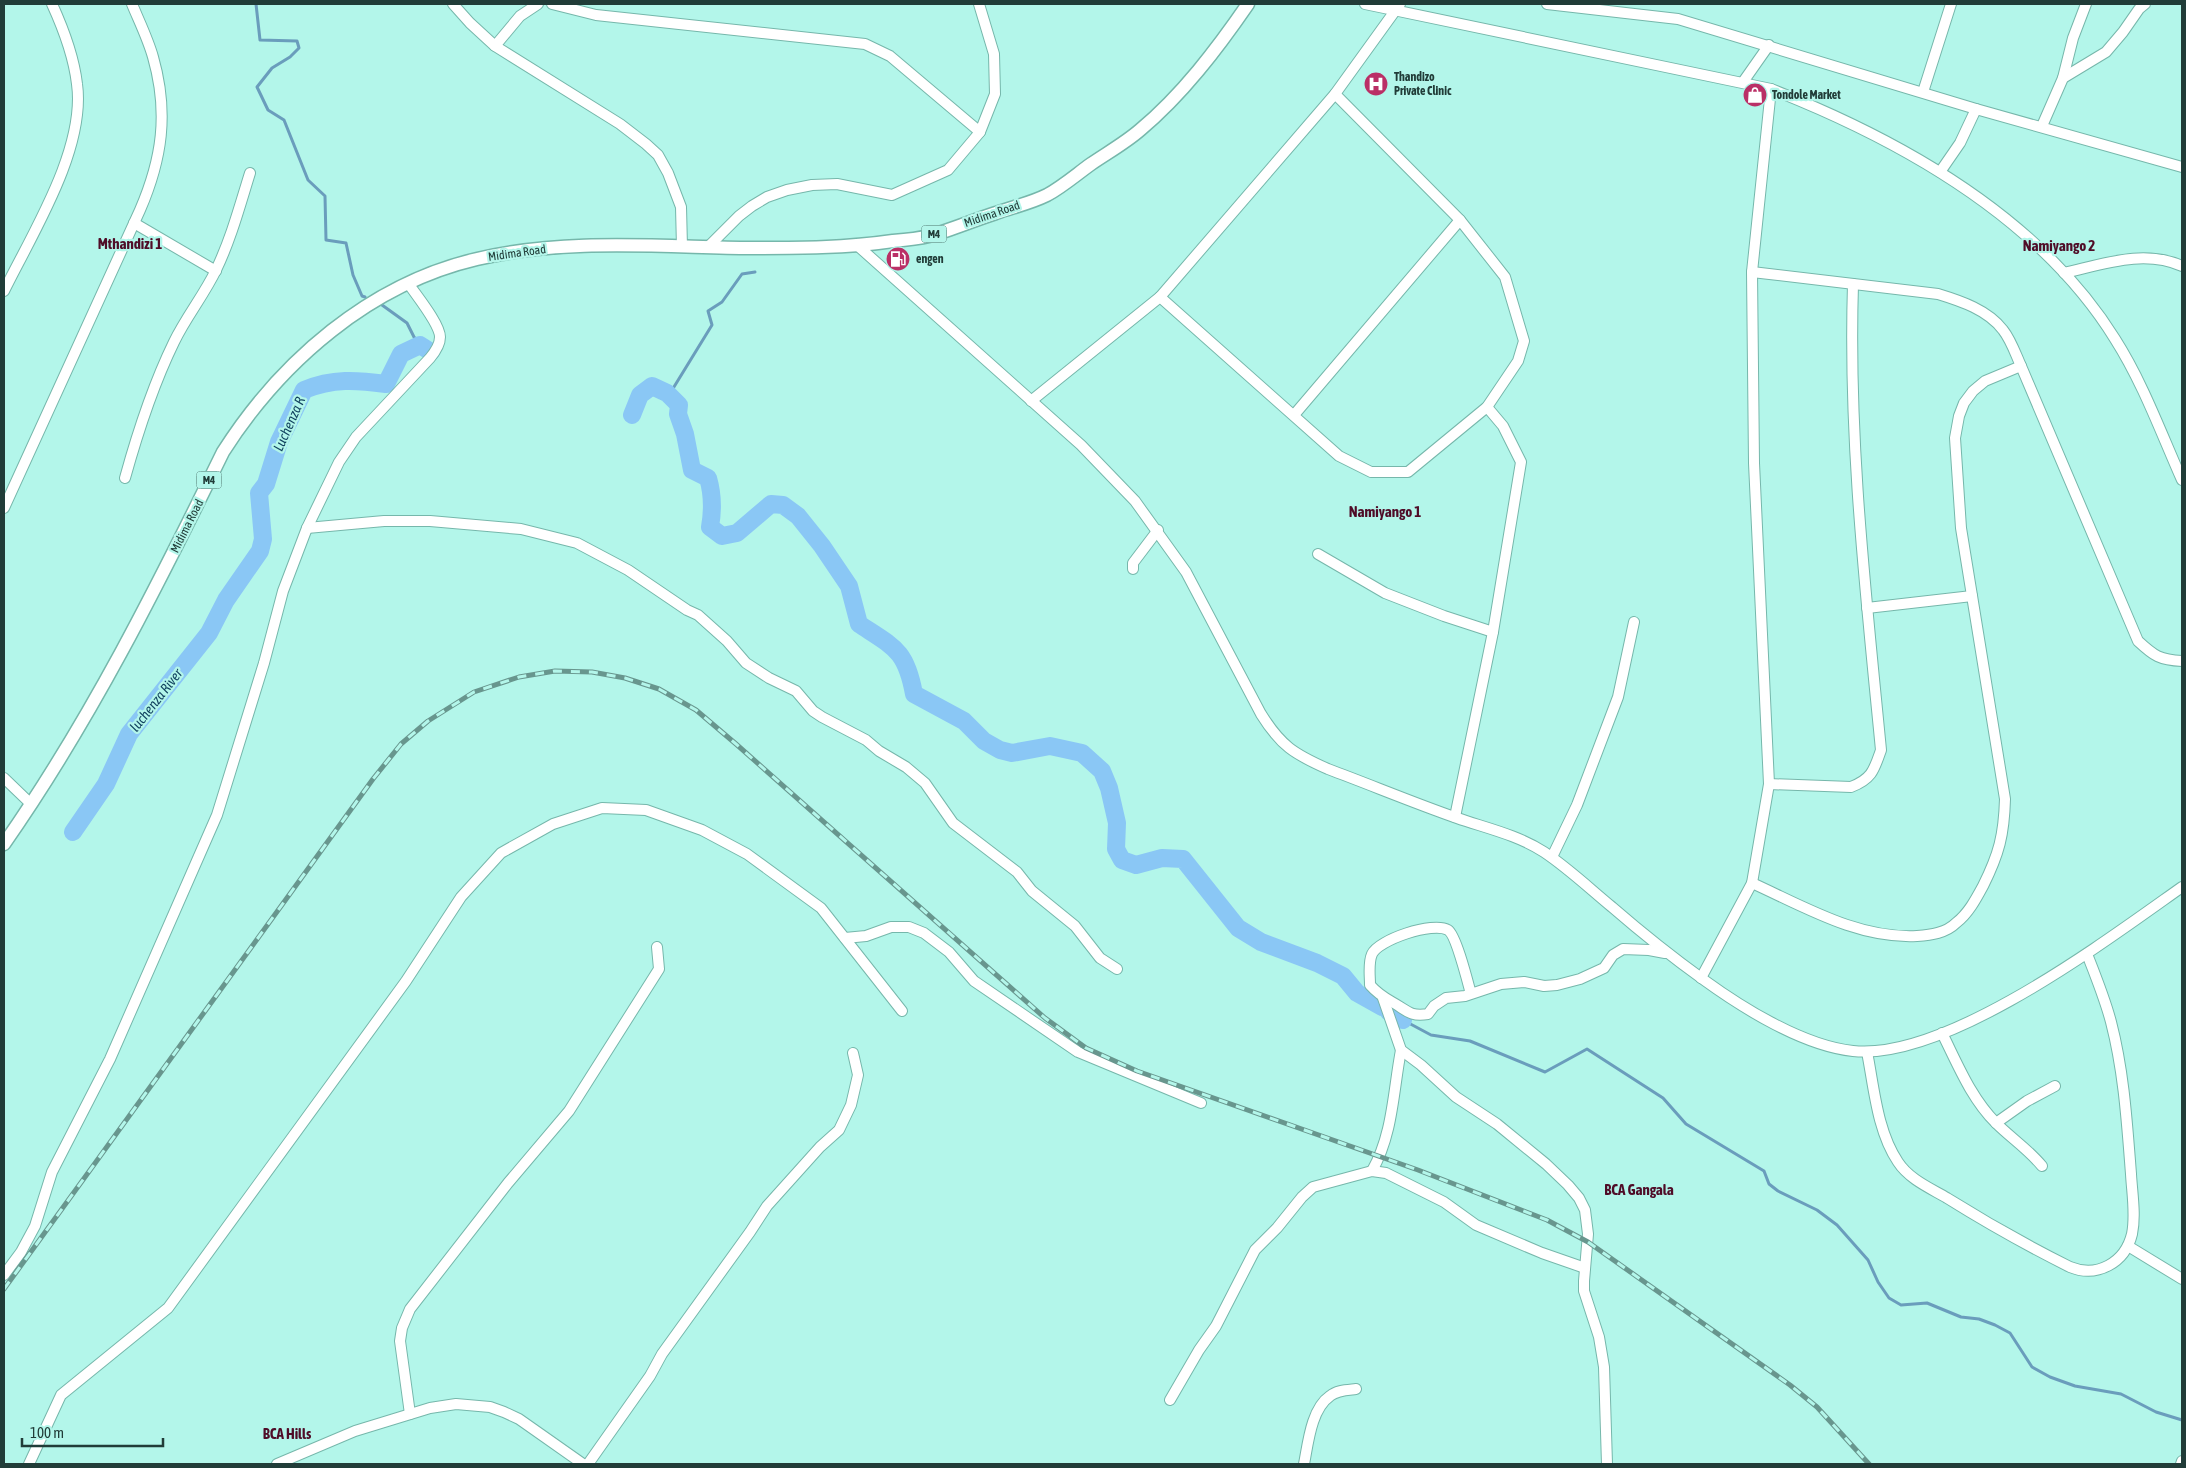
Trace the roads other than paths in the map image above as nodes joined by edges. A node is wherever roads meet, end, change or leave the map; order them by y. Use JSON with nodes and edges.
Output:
{"nodes":[{"id":1,"x":52,"y":4,"type":"edge"},
{"id":2,"x":132,"y":4,"type":"edge"},
{"id":3,"x":453,"y":4,"type":"edge"},
{"id":4,"x":538,"y":4,"type":"edge"},
{"id":5,"x":552,"y":4,"type":"edge"},
{"id":6,"x":979,"y":4,"type":"edge"},
{"id":7,"x":1248,"y":4,"type":"edge"},
{"id":8,"x":1364,"y":4,"type":"edge"},
{"id":9,"x":1547,"y":4,"type":"edge"},
{"id":10,"x":1951,"y":4,"type":"edge"},
{"id":11,"x":2086,"y":4,"type":"edge"},
{"id":12,"x":2145,"y":4,"type":"edge"},
{"id":13,"x":1589,"y":6,"type":"edge"},
{"id":14,"x":1398,"y":7,"type":"edge"},
{"id":15,"x":1769,"y":45,"type":"junction"},
{"id":16,"x":495,"y":46,"type":"junction"},
{"id":17,"x":2063,"y":78,"type":"junction"},
{"id":18,"x":1743,"y":82,"type":"junction"},
{"id":19,"x":1771,"y":89,"type":"junction"},
{"id":20,"x":1923,"y":92,"type":"junction"},
{"id":21,"x":1335,"y":94,"type":"junction"},
{"id":22,"x":1976,"y":109,"type":"junction"},
{"id":23,"x":2042,"y":126,"type":"junction"},
{"id":24,"x":980,"y":132,"type":"junction"},
{"id":25,"x":2182,"y":167,"type":"edge"},
{"id":26,"x":1940,"y":172,"type":"junction"},
{"id":27,"x":250,"y":173,"type":"dead end"},
{"id":28,"x":1460,"y":220,"type":"junction"},
{"id":29,"x":134,"y":223,"type":"junction"},
{"id":30,"x":858,"y":246,"type":"junction"},
{"id":31,"x":682,"y":247,"type":"junction"},
{"id":32,"x":708,"y":247,"type":"junction"},
{"id":33,"x":2182,"y":266,"type":"edge"},
{"id":34,"x":216,"y":271,"type":"junction"},
{"id":35,"x":1752,"y":272,"type":"junction"},
{"id":36,"x":2064,"y":273,"type":"junction"},
{"id":37,"x":408,"y":283,"type":"junction"},
{"id":38,"x":1853,"y":284,"type":"junction"},
{"id":39,"x":4,"y":291,"type":"edge"},
{"id":40,"x":1160,"y":297,"type":"junction"},
{"id":41,"x":2021,"y":366,"type":"junction"},
{"id":42,"x":1031,"y":401,"type":"junction"},
{"id":43,"x":1487,"y":407,"type":"junction"},
{"id":44,"x":1294,"y":415,"type":"junction"},
{"id":45,"x":125,"y":478,"type":"dead end"},
{"id":46,"x":2182,"y":480,"type":"edge"},
{"id":47,"x":4,"y":508,"type":"edge"},
{"id":48,"x":307,"y":528,"type":"junction"},
{"id":49,"x":1158,"y":530,"type":"junction"},
{"id":50,"x":1318,"y":554,"type":"dead end"},
{"id":51,"x":1133,"y":569,"type":"dead end"},
{"id":52,"x":1972,"y":596,"type":"junction"},
{"id":53,"x":1867,"y":608,"type":"junction"},
{"id":54,"x":1634,"y":622,"type":"dead end"},
{"id":55,"x":1493,"y":632,"type":"junction"},
{"id":56,"x":2182,"y":661,"type":"edge"},
{"id":57,"x":4,"y":778,"type":"edge"},
{"id":58,"x":1769,"y":784,"type":"junction"},
{"id":59,"x":32,"y":804,"type":"junction"},
{"id":60,"x":1455,"y":817,"type":"junction"},
{"id":61,"x":4,"y":844,"type":"edge"},
{"id":62,"x":1552,"y":857,"type":"junction"},
{"id":63,"x":1752,"y":883,"type":"junction"},
{"id":64,"x":2182,"y":887,"type":"edge"},
{"id":65,"x":845,"y":938,"type":"junction"},
{"id":66,"x":657,"y":947,"type":"dead end"},
{"id":67,"x":1669,"y":954,"type":"junction"},
{"id":68,"x":2087,"y":954,"type":"junction"},
{"id":69,"x":1117,"y":969,"type":"dead end"},
{"id":70,"x":1701,"y":978,"type":"junction"},
{"id":71,"x":1471,"y":994,"type":"junction"},
{"id":72,"x":1383,"y":998,"type":"junction"},
{"id":73,"x":902,"y":1011,"type":"dead end"},
{"id":74,"x":1942,"y":1033,"type":"junction"},
{"id":75,"x":1400,"y":1050,"type":"junction"},
{"id":76,"x":1867,"y":1052,"type":"junction"},
{"id":77,"x":853,"y":1053,"type":"dead end"},
{"id":78,"x":2055,"y":1086,"type":"dead end"},
{"id":79,"x":1201,"y":1103,"type":"dead end"},
{"id":80,"x":1996,"y":1123,"type":"junction"},
{"id":81,"x":2042,"y":1166,"type":"dead end"},
{"id":82,"x":1372,"y":1171,"type":"junction"},
{"id":83,"x":2128,"y":1246,"type":"junction"},
{"id":84,"x":1585,"y":1268,"type":"junction"},
{"id":85,"x":4,"y":1275,"type":"edge"},
{"id":86,"x":2182,"y":1279,"type":"edge"},
{"id":87,"x":1356,"y":1389,"type":"dead end"},
{"id":88,"x":1170,"y":1400,"type":"dead end"},
{"id":89,"x":410,"y":1414,"type":"junction"},
{"id":90,"x":30,"y":1464,"type":"edge"},
{"id":91,"x":277,"y":1464,"type":"edge"},
{"id":92,"x":583,"y":1464,"type":"edge"},
{"id":93,"x":588,"y":1464,"type":"edge"},
{"id":94,"x":1304,"y":1464,"type":"edge"},
{"id":95,"x":1607,"y":1464,"type":"edge"}],
"edges":[{"from":1,"to":39,"type":"street"},
{"from":2,"to":29,"type":"street"},
{"from":3,"to":16,"type":"street"},
{"from":4,"to":16,"type":"street"},
{"from":5,"to":24,"type":"street"},
{"from":6,"to":24,"type":"street"},
{"from":7,"to":30,"type":"main road","name":"Midima Road","number":"M4"},
{"from":8,"to":14,"type":"street"},
{"from":9,"to":13,"type":"street"},
{"from":10,"to":20,"type":"street"},
{"from":11,"to":17,"type":"street"},
{"from":12,"to":17,"type":"street"},
{"from":13,"to":15,"type":"street"},
{"from":14,"to":18,"type":"street"},
{"from":14,"to":21,"type":"street"},
{"from":15,"to":18,"type":"street"},
{"from":15,"to":20,"type":"street"},
{"from":16,"to":31,"type":"street"},
{"from":17,"to":23,"type":"street"},
{"from":18,"to":19,"type":"street"},
{"from":19,"to":26,"type":"street"},
{"from":19,"to":35,"type":"street"},
{"from":20,"to":22,"type":"street"},
{"from":21,"to":28,"type":"street"},
{"from":21,"to":40,"type":"street"},
{"from":22,"to":23,"type":"street"},
{"from":22,"to":26,"type":"street"},
{"from":23,"to":25,"type":"street"},
{"from":24,"to":32,"type":"street"},
{"from":26,"to":36,"type":"street"},
{"from":27,"to":34,"type":"street"},
{"from":28,"to":43,"type":"street"},
{"from":28,"to":44,"type":"street"},
{"from":29,"to":34,"type":"street"},
{"from":29,"to":47,"type":"street"},
{"from":30,"to":32,"type":"main road","name":"Midima Road","number":"M4"},
{"from":30,"to":42,"type":"street"},
{"from":31,"to":32,"type":"main road","name":"Midima Road","number":"M4"},
{"from":31,"to":37,"type":"main road","name":"Midima Road","number":"M4"},
{"from":33,"to":36,"type":"street"},
{"from":34,"to":45,"type":"street"},
{"from":35,"to":38,"type":"street"},
{"from":35,"to":58,"type":"street"},
{"from":36,"to":46,"type":"street"},
{"from":37,"to":48,"type":"street"},
{"from":37,"to":59,"type":"main road","name":"Midima Road","number":"M4"},
{"from":38,"to":41,"type":"street"},
{"from":38,"to":53,"type":"street"},
{"from":40,"to":42,"type":"street"},
{"from":40,"to":44,"type":"street"},
{"from":41,"to":52,"type":"street"},
{"from":41,"to":56,"type":"street"},
{"from":42,"to":49,"type":"street"},
{"from":43,"to":44,"type":"street"},
{"from":43,"to":55,"type":"street"},
{"from":48,"to":69,"type":"street"},
{"from":48,"to":85,"type":"street"},
{"from":49,"to":51,"type":"street"},
{"from":49,"to":60,"type":"street"},
{"from":50,"to":55,"type":"street"},
{"from":52,"to":53,"type":"street"},
{"from":52,"to":63,"type":"street"},
{"from":53,"to":58,"type":"street"},
{"from":54,"to":62,"type":"street"},
{"from":55,"to":60,"type":"street"},
{"from":57,"to":59,"type":"street"},
{"from":58,"to":63,"type":"street"},
{"from":59,"to":61,"type":"main road","name":"Midima Road","number":"M4"},
{"from":60,"to":62,"type":"street"},
{"from":62,"to":67,"type":"street"},
{"from":63,"to":70,"type":"street"},
{"from":64,"to":68,"type":"street"},
{"from":65,"to":73,"type":"street"},
{"from":65,"to":79,"type":"street"},
{"from":65,"to":90,"type":"street"},
{"from":66,"to":89,"type":"street"},
{"from":67,"to":70,"type":"street"},
{"from":67,"to":71,"type":"street"},
{"from":68,"to":74,"type":"street"},
{"from":68,"to":83,"type":"street"},
{"from":70,"to":76,"type":"street"},
{"from":71,"to":72,"type":"street"},
{"from":71,"to":72,"type":"street"},
{"from":72,"to":75,"type":"street"},
{"from":74,"to":76,"type":"street"},
{"from":74,"to":80,"type":"street"},
{"from":75,"to":82,"type":"street"},
{"from":75,"to":84,"type":"street"},
{"from":76,"to":83,"type":"street"},
{"from":77,"to":93,"type":"street"},
{"from":78,"to":80,"type":"street"},
{"from":80,"to":81,"type":"street"},
{"from":82,"to":84,"type":"street"},
{"from":82,"to":88,"type":"street"},
{"from":83,"to":86,"type":"street"},
{"from":84,"to":95,"type":"street"},
{"from":87,"to":94,"type":"street"},
{"from":89,"to":91,"type":"street"},
{"from":89,"to":92,"type":"street"}]}
